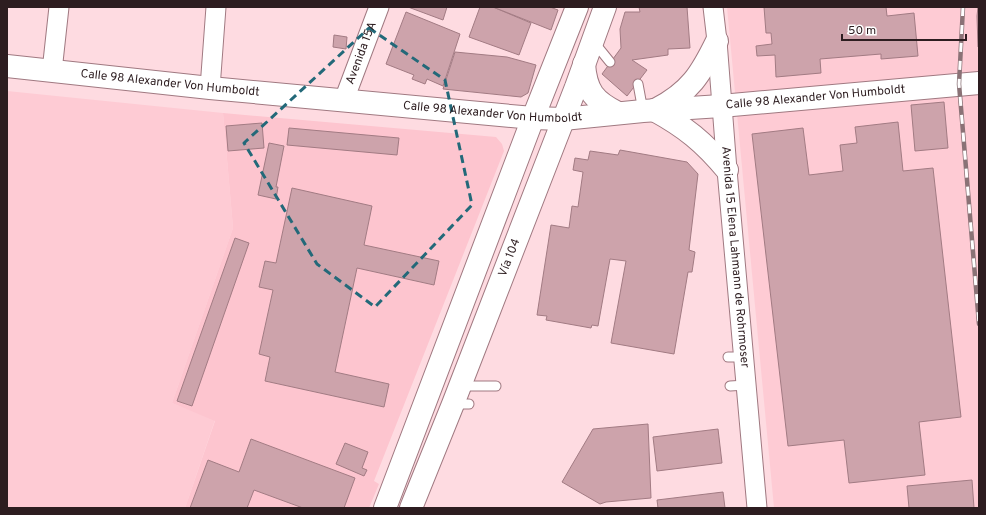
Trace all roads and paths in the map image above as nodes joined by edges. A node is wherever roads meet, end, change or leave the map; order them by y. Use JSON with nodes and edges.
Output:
{"nodes":[{"id":1,"x":59,"y":7,"type":"edge"},
{"id":2,"x":216,"y":7,"type":"edge"},
{"id":3,"x":379,"y":7,"type":"edge"},
{"id":4,"x":577,"y":7,"type":"edge"},
{"id":5,"x":605,"y":7,"type":"edge"},
{"id":6,"x":713,"y":7,"type":"edge"},
{"id":7,"x":592,"y":41,"type":"junction"},
{"id":8,"x":717,"y":42,"type":"junction"},
{"id":9,"x":610,"y":62,"type":"dead end"},
{"id":10,"x":584,"y":64,"type":"junction"},
{"id":11,"x":7,"y":66,"type":"edge"},
{"id":12,"x":52,"y":71,"type":"junction"},
{"id":13,"x":979,"y":83,"type":"edge"},
{"id":14,"x":638,"y":84,"type":"dead end"},
{"id":15,"x":210,"y":88,"type":"junction"},
{"id":16,"x":344,"y":100,"type":"junction"},
{"id":17,"x":721,"y":106,"type":"junction"},
{"id":18,"x":648,"y":111,"type":"junction"},
{"id":19,"x":618,"y":113,"type":"junction"},
{"id":20,"x":533,"y":118,"type":"junction"},
{"id":21,"x":563,"y":119,"type":"junction"},
{"id":22,"x":727,"y":170,"type":"junction"},
{"id":23,"x":496,"y":386,"type":"dead end"},
{"id":24,"x":461,"y":398,"type":"junction"},
{"id":25,"x":385,"y":508,"type":"edge"},
{"id":26,"x":411,"y":508,"type":"edge"},
{"id":27,"x":757,"y":508,"type":"edge"}],
"edges":[{"from":1,"to":12,"type":"street"},
{"from":2,"to":15,"type":"street"},
{"from":3,"to":16,"type":"street","name":"Avenida 15A"},
{"from":4,"to":20,"type":"street"},
{"from":5,"to":7,"type":"street","name":"Vía 104"},
{"from":6,"to":8,"type":"street","name":"Avenida 15 Elena Lahmann de Rohrmoser"},
{"from":7,"to":9,"type":"lane"},
{"from":7,"to":10,"type":"street","name":"Vía 104"},
{"from":8,"to":17,"type":"street","name":"Avenida 15 Elena Lahmann de Rohrmoser"},
{"from":8,"to":18,"type":"street"},
{"from":10,"to":19,"type":"street"},
{"from":10,"to":21,"type":"street","name":"Vía 104"},
{"from":11,"to":12,"type":"street","name":"Calle 98 Alexander Von Humboldt"},
{"from":12,"to":15,"type":"street","name":"Calle 98 Alexander Von Humboldt"},
{"from":13,"to":17,"type":"street","name":"Calle 98 Alexander Von Humboldt"},
{"from":14,"to":18,"type":"lane"},
{"from":15,"to":16,"type":"street","name":"Calle 98 Alexander Von Humboldt"},
{"from":16,"to":20,"type":"street","name":"Calle 98 Alexander Von Humboldt"},
{"from":17,"to":18,"type":"street","name":"Calle 98 Alexander Von Humboldt"},
{"from":17,"to":22,"type":"street","name":"Avenida 15 Elena Lahmann de Rohrmoser"},
{"from":18,"to":19,"type":"street","name":"Calle 98 Alexander Von Humboldt"},
{"from":18,"to":22,"type":"street"},
{"from":19,"to":21,"type":"street","name":"Calle 98 Alexander Von Humboldt"},
{"from":20,"to":21,"type":"street","name":"Calle 98 Alexander Von Humboldt"},
{"from":20,"to":25,"type":"street"},
{"from":21,"to":24,"type":"street","name":"Vía 104"},
{"from":22,"to":27,"type":"street","name":"Avenida 15 Elena Lahmann de Rohrmoser"},
{"from":23,"to":24,"type":"lane"},
{"from":24,"to":26,"type":"street","name":"Vía 104"}]}
